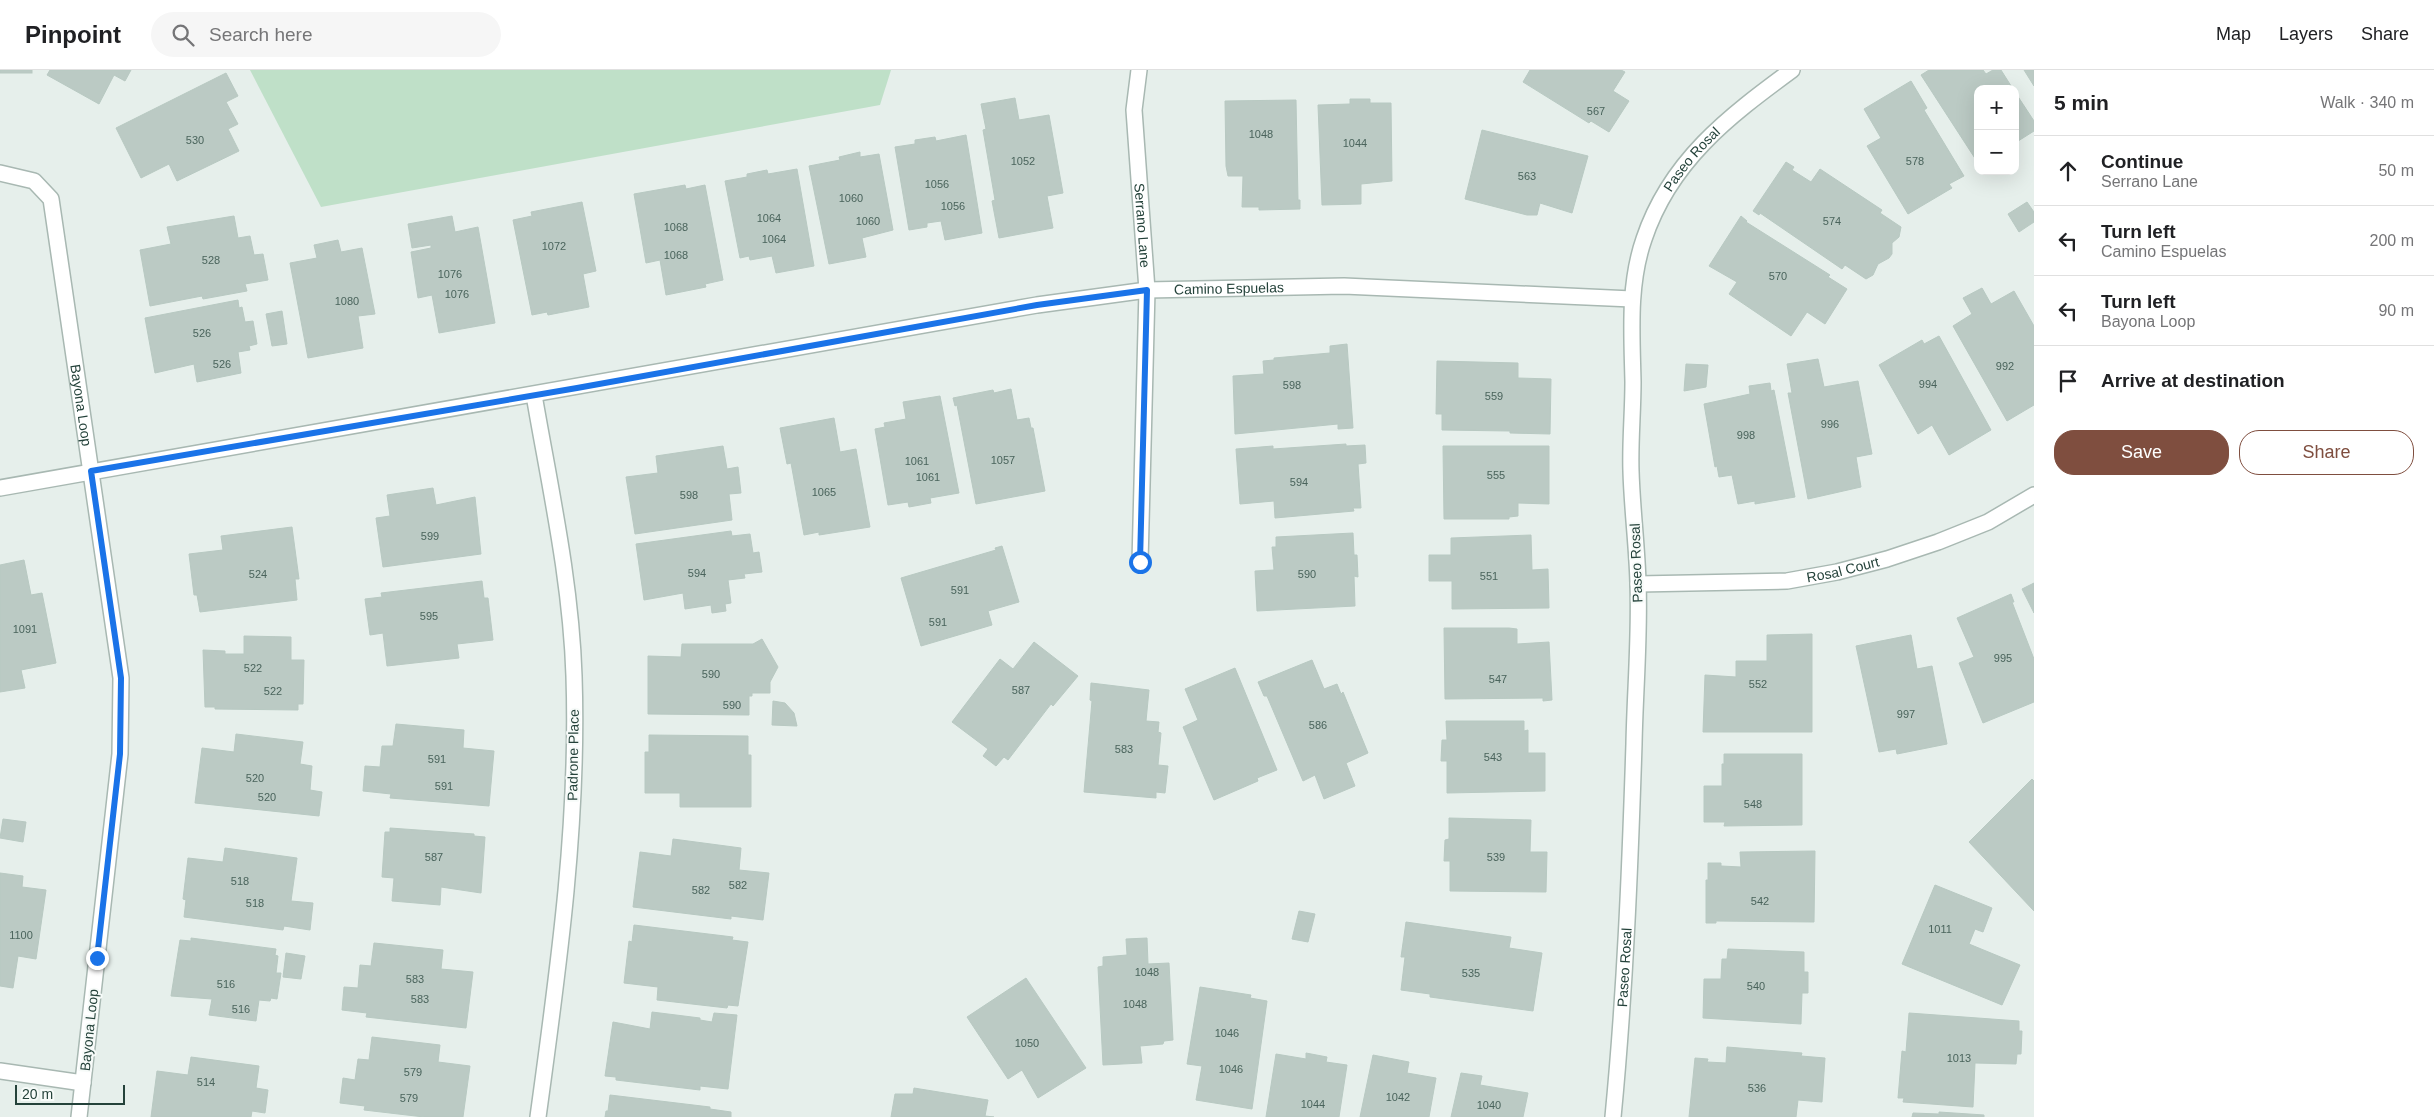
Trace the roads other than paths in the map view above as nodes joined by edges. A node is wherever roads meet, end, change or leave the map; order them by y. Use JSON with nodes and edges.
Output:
{"nodes":[{"id":1,"x":1140,"y":70,"type":"edge"},
{"id":2,"x":1792,"y":70,"type":"edge"},
{"id":3,"x":0,"y":172,"type":"edge"},
{"id":4,"x":1147,"y":290,"type":"junction"},
{"id":5,"x":1632,"y":299,"type":"junction"},
{"id":6,"x":534,"y":395,"type":"junction"},
{"id":7,"x":91,"y":471,"type":"junction"},
{"id":8,"x":0,"y":488,"type":"edge"},
{"id":9,"x":2034,"y":495,"type":"edge"},
{"id":10,"x":1140,"y":562,"type":"dead end"},
{"id":11,"x":1638,"y":584,"type":"junction"},
{"id":12,"x":0,"y":1071,"type":"edge"},
{"id":13,"x":83,"y":1083,"type":"junction"},
{"id":14,"x":79,"y":1117,"type":"edge"},
{"id":15,"x":538,"y":1117,"type":"edge"},
{"id":16,"x":1613,"y":1117,"type":"edge"}],
"edges":[{"from":1,"to":4,"type":"street","name":"Serrano Lane"},
{"from":2,"to":5,"type":"street","name":"Paseo Rosal"},
{"from":3,"to":7,"type":"street","name":"Bayona Loop"},
{"from":4,"to":5,"type":"street","name":"Camino Espuelas"},
{"from":4,"to":6,"type":"street","name":"Camino Espuelas"},
{"from":4,"to":10,"type":"street","name":"Serrano Lane"},
{"from":5,"to":11,"type":"street","name":"Paseo Rosal"},
{"from":6,"to":7,"type":"street","name":"Camino Espuelas"},
{"from":6,"to":15,"type":"street","name":"Padrone Place"},
{"from":7,"to":8,"type":"street","name":"Camino Espuelas"},
{"from":7,"to":13,"type":"street","name":"Bayona Loop"},
{"from":9,"to":11,"type":"street","name":"Rosal Court"},
{"from":11,"to":16,"type":"street","name":"Paseo Rosal"},
{"from":12,"to":13,"type":"street"},
{"from":13,"to":14,"type":"street","name":"Bayona Loop"}]}
